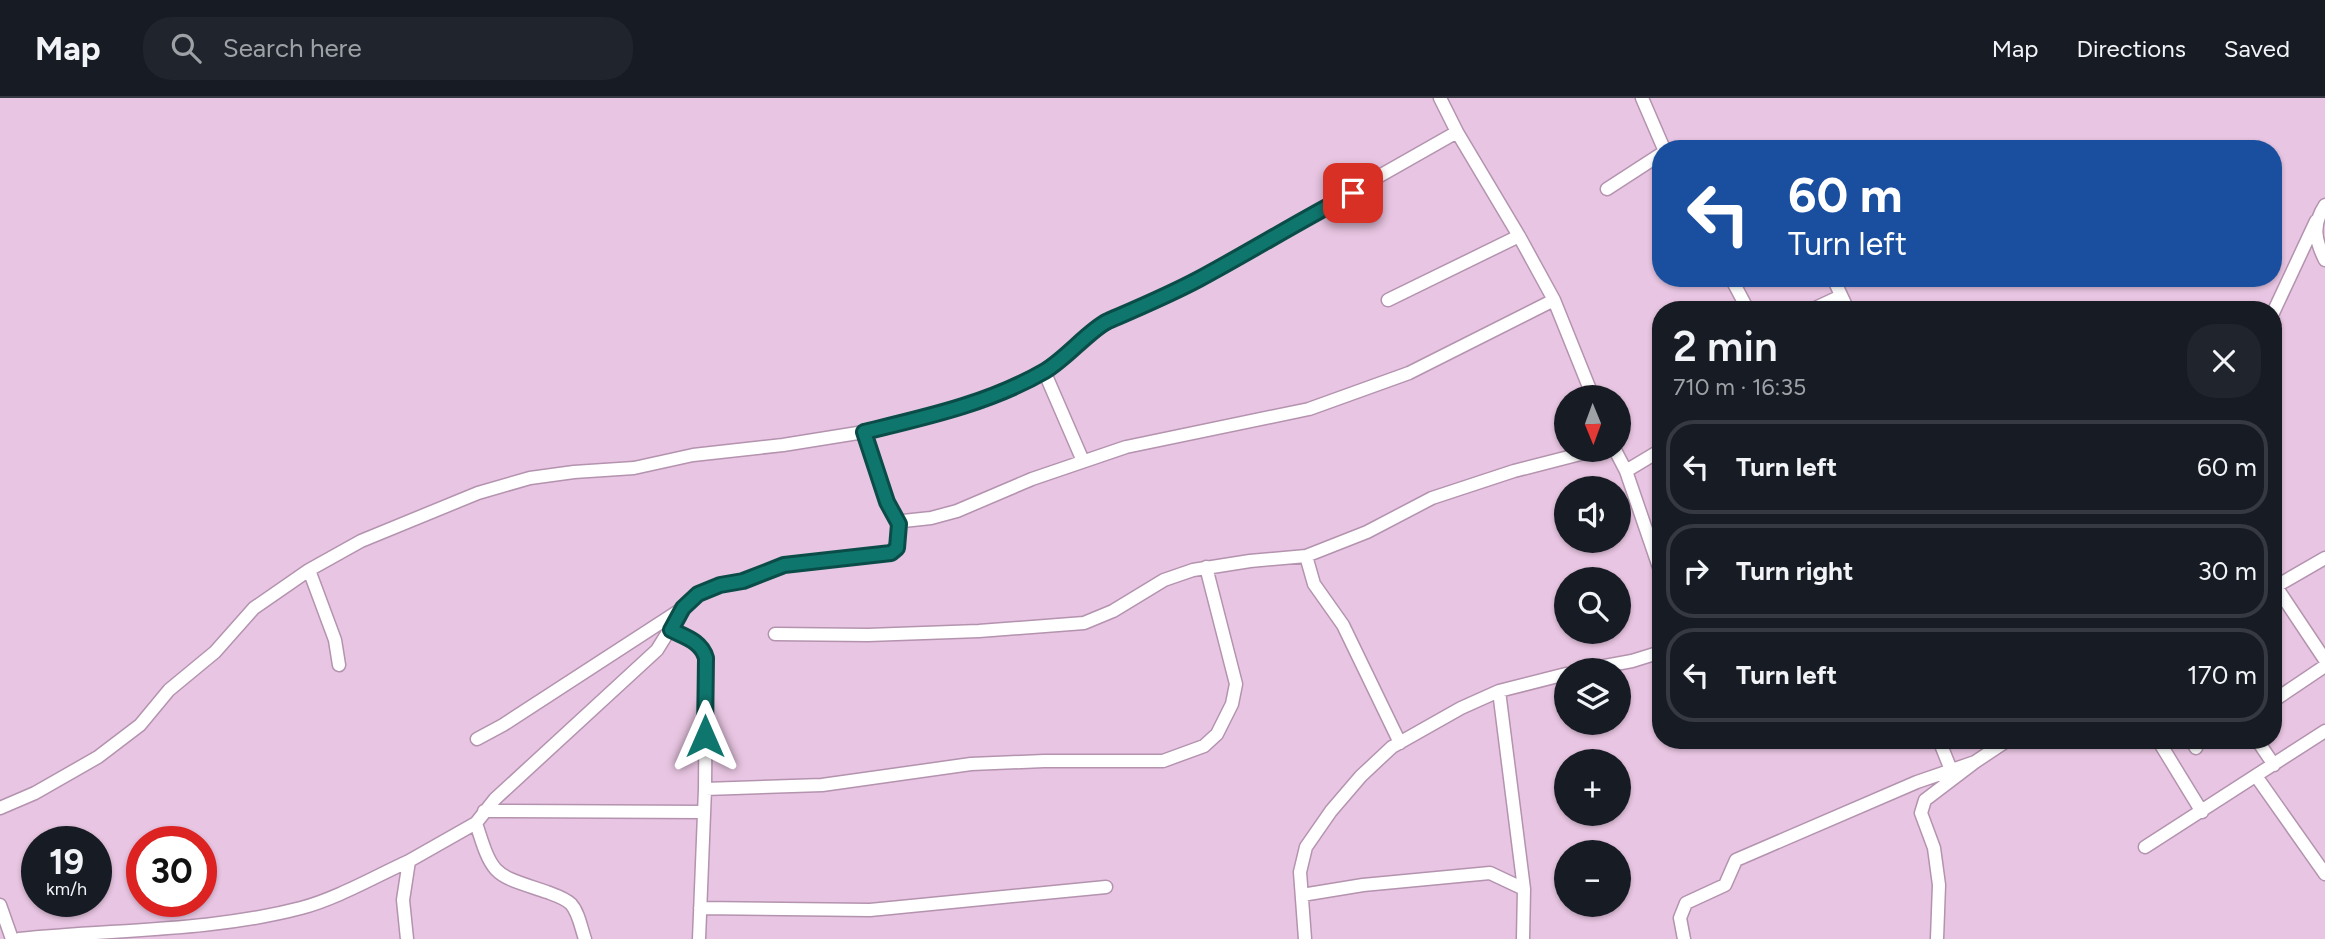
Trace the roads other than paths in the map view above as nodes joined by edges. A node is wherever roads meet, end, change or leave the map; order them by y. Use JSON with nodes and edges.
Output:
{"nodes":[{"id":1,"x":1440,"y":98,"type":"edge"},
{"id":2,"x":1642,"y":98,"type":"edge"},
{"id":3,"x":1457,"y":132,"type":"junction"},
{"id":4,"x":1660,"y":140,"type":"edge"},
{"id":5,"x":1652,"y":160,"type":"edge"},
{"id":6,"x":1607,"y":189,"type":"dead end"},
{"id":7,"x":2325,"y":205,"type":"edge"},
{"id":8,"x":2316,"y":221,"type":"junction"},
{"id":9,"x":1519,"y":236,"type":"junction"},
{"id":10,"x":2325,"y":260,"type":"edge"},
{"id":11,"x":1837,"y":287,"type":"edge"},
{"id":12,"x":1841,"y":296,"type":"junction"},
{"id":13,"x":1388,"y":300,"type":"dead end"},
{"id":14,"x":1554,"y":300,"type":"junction"},
{"id":15,"x":1830,"y":301,"type":"edge"},
{"id":16,"x":1844,"y":301,"type":"edge"},
{"id":17,"x":2279,"y":301,"type":"edge"},
{"id":18,"x":1044,"y":372,"type":"junction"},
{"id":19,"x":1588,"y":385,"type":"edge"},
{"id":20,"x":864,"y":432,"type":"junction"},
{"id":21,"x":1652,"y":455,"type":"edge"},
{"id":22,"x":1083,"y":461,"type":"junction"},
{"id":23,"x":1554,"y":461,"type":"edge"},
{"id":24,"x":1621,"y":462,"type":"edge"},
{"id":25,"x":1626,"y":471,"type":"junction"},
{"id":26,"x":899,"y":524,"type":"junction"},
{"id":27,"x":1652,"y":546,"type":"edge"},
{"id":28,"x":1306,"y":556,"type":"junction"},
{"id":29,"x":2325,"y":558,"type":"edge"},
{"id":30,"x":1206,"y":567,"type":"junction"},
{"id":31,"x":309,"y":570,"type":"junction"},
{"id":32,"x":2282,"y":581,"type":"edge"},
{"id":33,"x":2282,"y":597,"type":"edge"},
{"id":34,"x":683,"y":608,"type":"junction"},
{"id":35,"x":671,"y":630,"type":"junction"},
{"id":36,"x":775,"y":634,"type":"dead end"},
{"id":37,"x":1652,"y":655,"type":"edge"},
{"id":38,"x":2325,"y":660,"type":"edge"},
{"id":39,"x":1631,"y":661,"type":"edge"},
{"id":40,"x":339,"y":665,"type":"dead end"},
{"id":41,"x":2325,"y":666,"type":"edge"},
{"id":42,"x":1554,"y":677,"type":"edge"},
{"id":43,"x":1499,"y":691,"type":"junction"},
{"id":44,"x":2282,"y":695,"type":"edge"},
{"id":45,"x":2325,"y":732,"type":"edge"},
{"id":46,"x":477,"y":739,"type":"dead end"},
{"id":47,"x":1400,"y":743,"type":"junction"},
{"id":48,"x":1943,"y":749,"type":"edge"},
{"id":49,"x":1986,"y":749,"type":"edge"},
{"id":50,"x":2164,"y":749,"type":"edge"},
{"id":51,"x":2263,"y":749,"type":"edge"},
{"id":52,"x":1975,"y":762,"type":"junction"},
{"id":53,"x":2274,"y":765,"type":"junction"},
{"id":54,"x":1951,"y":770,"type":"junction"},
{"id":55,"x":2256,"y":776,"type":"junction"},
{"id":56,"x":705,"y":789,"type":"junction"},
{"id":57,"x":0,"y":808,"type":"edge"},
{"id":58,"x":484,"y":811,"type":"junction"},
{"id":59,"x":2202,"y":811,"type":"junction"},
{"id":60,"x":704,"y":812,"type":"junction"},
{"id":61,"x":476,"y":823,"type":"junction"},
{"id":62,"x":2145,"y":847,"type":"dead end"},
{"id":63,"x":409,"y":861,"type":"junction"},
{"id":64,"x":2325,"y":874,"type":"edge"},
{"id":65,"x":1106,"y":887,"type":"dead end"},
{"id":66,"x":1524,"y":888,"type":"junction"},
{"id":67,"x":1302,"y":895,"type":"junction"},
{"id":68,"x":0,"y":905,"type":"edge"},
{"id":69,"x":700,"y":908,"type":"junction"},
{"id":70,"x":12,"y":939,"type":"edge"},
{"id":71,"x":19,"y":939,"type":"edge"},
{"id":72,"x":407,"y":939,"type":"edge"},
{"id":73,"x":585,"y":939,"type":"edge"},
{"id":74,"x":699,"y":939,"type":"edge"},
{"id":75,"x":1305,"y":939,"type":"edge"},
{"id":76,"x":1523,"y":939,"type":"edge"},
{"id":77,"x":1684,"y":939,"type":"edge"},
{"id":78,"x":1937,"y":939,"type":"edge"}],
"edges":[{"from":1,"to":3,"type":"street"},
{"from":2,"to":4,"type":"street"},
{"from":3,"to":9,"type":"street"},
{"from":3,"to":18,"type":"street"},
{"from":5,"to":6,"type":"street"},
{"from":7,"to":8,"type":"street"},
{"from":8,"to":10,"type":"street"},
{"from":8,"to":17,"type":"street"},
{"from":9,"to":13,"type":"street"},
{"from":9,"to":14,"type":"street"},
{"from":11,"to":12,"type":"street"},
{"from":12,"to":15,"type":"street"},
{"from":12,"to":16,"type":"street"},
{"from":14,"to":19,"type":"street"},
{"from":14,"to":22,"type":"street"},
{"from":18,"to":20,"type":"street"},
{"from":18,"to":22,"type":"street"},
{"from":20,"to":26,"type":"street"},
{"from":20,"to":31,"type":"street"},
{"from":21,"to":25,"type":"street"},
{"from":22,"to":26,"type":"street"},
{"from":23,"to":28,"type":"street"},
{"from":24,"to":25,"type":"street"},
{"from":25,"to":27,"type":"street"},
{"from":26,"to":34,"type":"street"},
{"from":28,"to":30,"type":"street"},
{"from":28,"to":47,"type":"street"},
{"from":29,"to":32,"type":"street"},
{"from":30,"to":36,"type":"street"},
{"from":30,"to":56,"type":"street"},
{"from":31,"to":40,"type":"street"},
{"from":31,"to":57,"type":"street"},
{"from":33,"to":38,"type":"street"},
{"from":34,"to":35,"type":"street"},
{"from":34,"to":46,"type":"street"},
{"from":35,"to":56,"type":"street"},
{"from":35,"to":58,"type":"street"},
{"from":37,"to":39,"type":"street"},
{"from":41,"to":44,"type":"street"},
{"from":42,"to":43,"type":"street"},
{"from":43,"to":47,"type":"street"},
{"from":43,"to":66,"type":"street"},
{"from":45,"to":53,"type":"street"},
{"from":47,"to":67,"type":"street"},
{"from":48,"to":54,"type":"street"},
{"from":49,"to":52,"type":"street"},
{"from":50,"to":59,"type":"street"},
{"from":51,"to":53,"type":"street"},
{"from":52,"to":54,"type":"street"},
{"from":52,"to":78,"type":"street"},
{"from":53,"to":55,"type":"street"},
{"from":54,"to":77,"type":"street"},
{"from":55,"to":59,"type":"street"},
{"from":55,"to":64,"type":"street"},
{"from":56,"to":60,"type":"street"},
{"from":58,"to":60,"type":"street"},
{"from":58,"to":61,"type":"street"},
{"from":59,"to":62,"type":"street"},
{"from":60,"to":69,"type":"street"},
{"from":61,"to":63,"type":"street"},
{"from":61,"to":73,"type":"street"},
{"from":63,"to":71,"type":"street"},
{"from":63,"to":72,"type":"street"},
{"from":65,"to":69,"type":"street"},
{"from":66,"to":67,"type":"street"},
{"from":66,"to":76,"type":"street"},
{"from":67,"to":75,"type":"street"},
{"from":68,"to":70,"type":"street"},
{"from":69,"to":74,"type":"street"}]}
